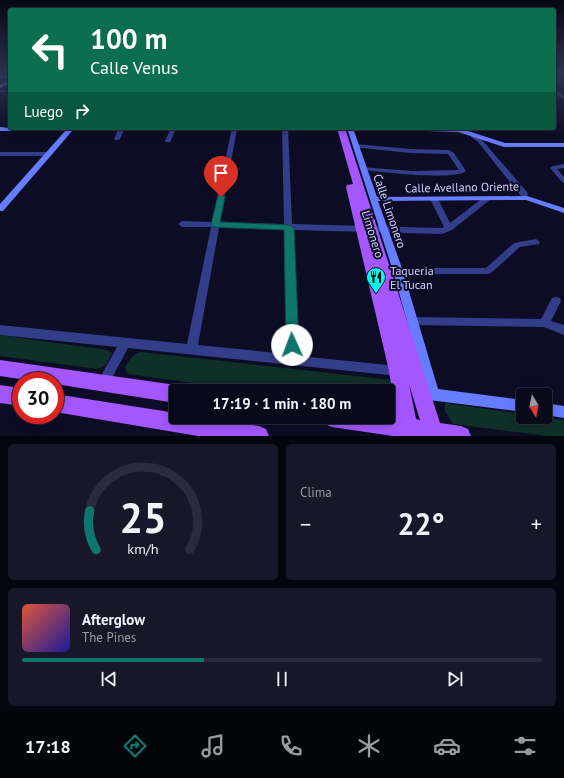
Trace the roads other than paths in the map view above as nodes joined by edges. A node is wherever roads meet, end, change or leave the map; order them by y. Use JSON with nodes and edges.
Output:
{"nodes":[{"id":1,"x":70,"y":130,"type":"joint"},
{"id":2,"x":121,"y":130,"type":"joint"},
{"id":3,"x":173,"y":130,"type":"edge"},
{"id":4,"x":234,"y":130,"type":"edge"},
{"id":5,"x":285,"y":130,"type":"edge"},
{"id":6,"x":336,"y":130,"type":"edge"},
{"id":7,"x":342,"y":130,"type":"edge"},
{"id":8,"x":351,"y":130,"type":"edge"},
{"id":9,"x":459,"y":130,"type":"edge"},
{"id":10,"x":462,"y":130,"type":"edge"},
{"id":11,"x":474,"y":133,"type":"edge"},
{"id":12,"x":116,"y":139,"type":"dead end"},
{"id":13,"x":168,"y":141,"type":"dead end"},
{"id":14,"x":564,"y":144,"type":"edge"},
{"id":15,"x":355,"y":146,"type":"junction"},
{"id":16,"x":0,"y":154,"type":"edge"},
{"id":17,"x":50,"y":154,"type":"junction"},
{"id":18,"x":564,"y":166,"type":"edge"},
{"id":19,"x":362,"y":168,"type":"junction"},
{"id":20,"x":564,"y":181,"type":"edge"},
{"id":21,"x":526,"y":196,"type":"junction"},
{"id":22,"x":374,"y":199,"type":"junction"},
{"id":23,"x":487,"y":199,"type":"junction"},
{"id":24,"x":434,"y":200,"type":"junction"},
{"id":25,"x":0,"y":209,"type":"edge"},
{"id":26,"x":564,"y":211,"type":"edge"},
{"id":27,"x":182,"y":224,"type":"dead end"},
{"id":28,"x":215,"y":225,"type":"junction"},
{"id":29,"x":289,"y":228,"type":"junction"},
{"id":30,"x":450,"y":228,"type":"junction"},
{"id":31,"x":373,"y":230,"type":"junction"},
{"id":32,"x":536,"y":242,"type":"dead end"},
{"id":33,"x":398,"y":271,"type":"junction"},
{"id":34,"x":556,"y":301,"type":"dead end"},
{"id":35,"x":413,"y":321,"type":"junction"},
{"id":36,"x":544,"y":323,"type":"junction"},
{"id":37,"x":0,"y":330,"type":"edge"},
{"id":38,"x":564,"y":330,"type":"edge"},
{"id":39,"x":125,"y":343,"type":"junction"},
{"id":40,"x":192,"y":350,"type":"junction"},
{"id":41,"x":293,"y":360,"type":"junction"},
{"id":42,"x":0,"y":368,"type":"edge"},
{"id":43,"x":398,"y":371,"type":"junction"},
{"id":44,"x":103,"y":383,"type":"junction"},
{"id":45,"x":402,"y":391,"type":"junction"},
{"id":46,"x":169,"y":393,"type":"edge"},
{"id":47,"x":0,"y":394,"type":"edge"},
{"id":48,"x":428,"y":394,"type":"junction"},
{"id":49,"x":12,"y":396,"type":"edge"},
{"id":50,"x":64,"y":404,"type":"edge"},
{"id":51,"x":516,"y":405,"type":"edge"},
{"id":52,"x":552,"y":411,"type":"edge"},
{"id":53,"x":564,"y":412,"type":"edge"},
{"id":54,"x":368,"y":424,"type":"edge"},
{"id":55,"x":409,"y":432,"type":"edge"},
{"id":56,"x":433,"y":432,"type":"junction"},
{"id":57,"x":259,"y":436,"type":"edge"},
{"id":58,"x":461,"y":436,"type":"edge"}],
"edges":[{"from":1,"to":2,"type":"street"},
{"from":1,"to":17,"type":"street"},
{"from":2,"to":12,"type":"street"},
{"from":3,"to":13,"type":"street"},
{"from":4,"to":28,"type":"street"},
{"from":5,"to":29,"type":"street"},
{"from":6,"to":31,"type":"main road"},
{"from":7,"to":31,"type":"main road","name":"Limonero"},
{"from":8,"to":15,"type":"street","name":"Calle Limonero"},
{"from":9,"to":11,"type":"street"},
{"from":10,"to":11,"type":"street"},
{"from":11,"to":14,"type":"street"},
{"from":11,"to":21,"type":"street"},
{"from":15,"to":19,"type":"street","name":"Calle Limonero"},
{"from":15,"to":19,"type":"street"},
{"from":16,"to":17,"type":"street"},
{"from":17,"to":25,"type":"street"},
{"from":18,"to":20,"type":"street"},
{"from":19,"to":22,"type":"street","name":"Calle Limonero"},
{"from":21,"to":23,"type":"street","name":"Calle Avellano Oriente"},
{"from":21,"to":26,"type":"street"},
{"from":22,"to":24,"type":"street","name":"Calle Avellano Oriente"},
{"from":22,"to":31,"type":"street","name":"Calle Limonero"},
{"from":23,"to":24,"type":"street","name":"Calle Avellano Oriente"},
{"from":23,"to":30,"type":"street"},
{"from":24,"to":30,"type":"street"},
{"from":27,"to":28,"type":"street"},
{"from":28,"to":29,"type":"street"},
{"from":28,"to":40,"type":"street"},
{"from":29,"to":31,"type":"street"},
{"from":29,"to":41,"type":"street"},
{"from":30,"to":31,"type":"street"},
{"from":31,"to":33,"type":"street","name":"Calle Limonero"},
{"from":31,"to":43,"type":"main road"},
{"from":31,"to":48,"type":"main road","name":"Limonero"},
{"from":32,"to":33,"type":"street"},
{"from":33,"to":35,"type":"street","name":"Calle Limonero"},
{"from":34,"to":36,"type":"street"},
{"from":35,"to":36,"type":"street"},
{"from":35,"to":48,"type":"street","name":"Calle Limonero"},
{"from":36,"to":38,"type":"street"},
{"from":37,"to":39,"type":"street"},
{"from":39,"to":40,"type":"street"},
{"from":39,"to":44,"type":"street"},
{"from":40,"to":41,"type":"street"},
{"from":41,"to":43,"type":"street"},
{"from":42,"to":44,"type":"main road"},
{"from":43,"to":45,"type":"main road"},
{"from":44,"to":46,"type":"main road"},
{"from":45,"to":48,"type":"street"},
{"from":45,"to":55,"type":"main road"},
{"from":47,"to":49,"type":"main road"},
{"from":48,"to":51,"type":"street"},
{"from":48,"to":56,"type":"main road","name":"Limonero"},
{"from":50,"to":57,"type":"main road"},
{"from":52,"to":53,"type":"street"},
{"from":54,"to":55,"type":"main road"},
{"from":55,"to":56,"type":"main road"},
{"from":56,"to":58,"type":"main road"}]}
